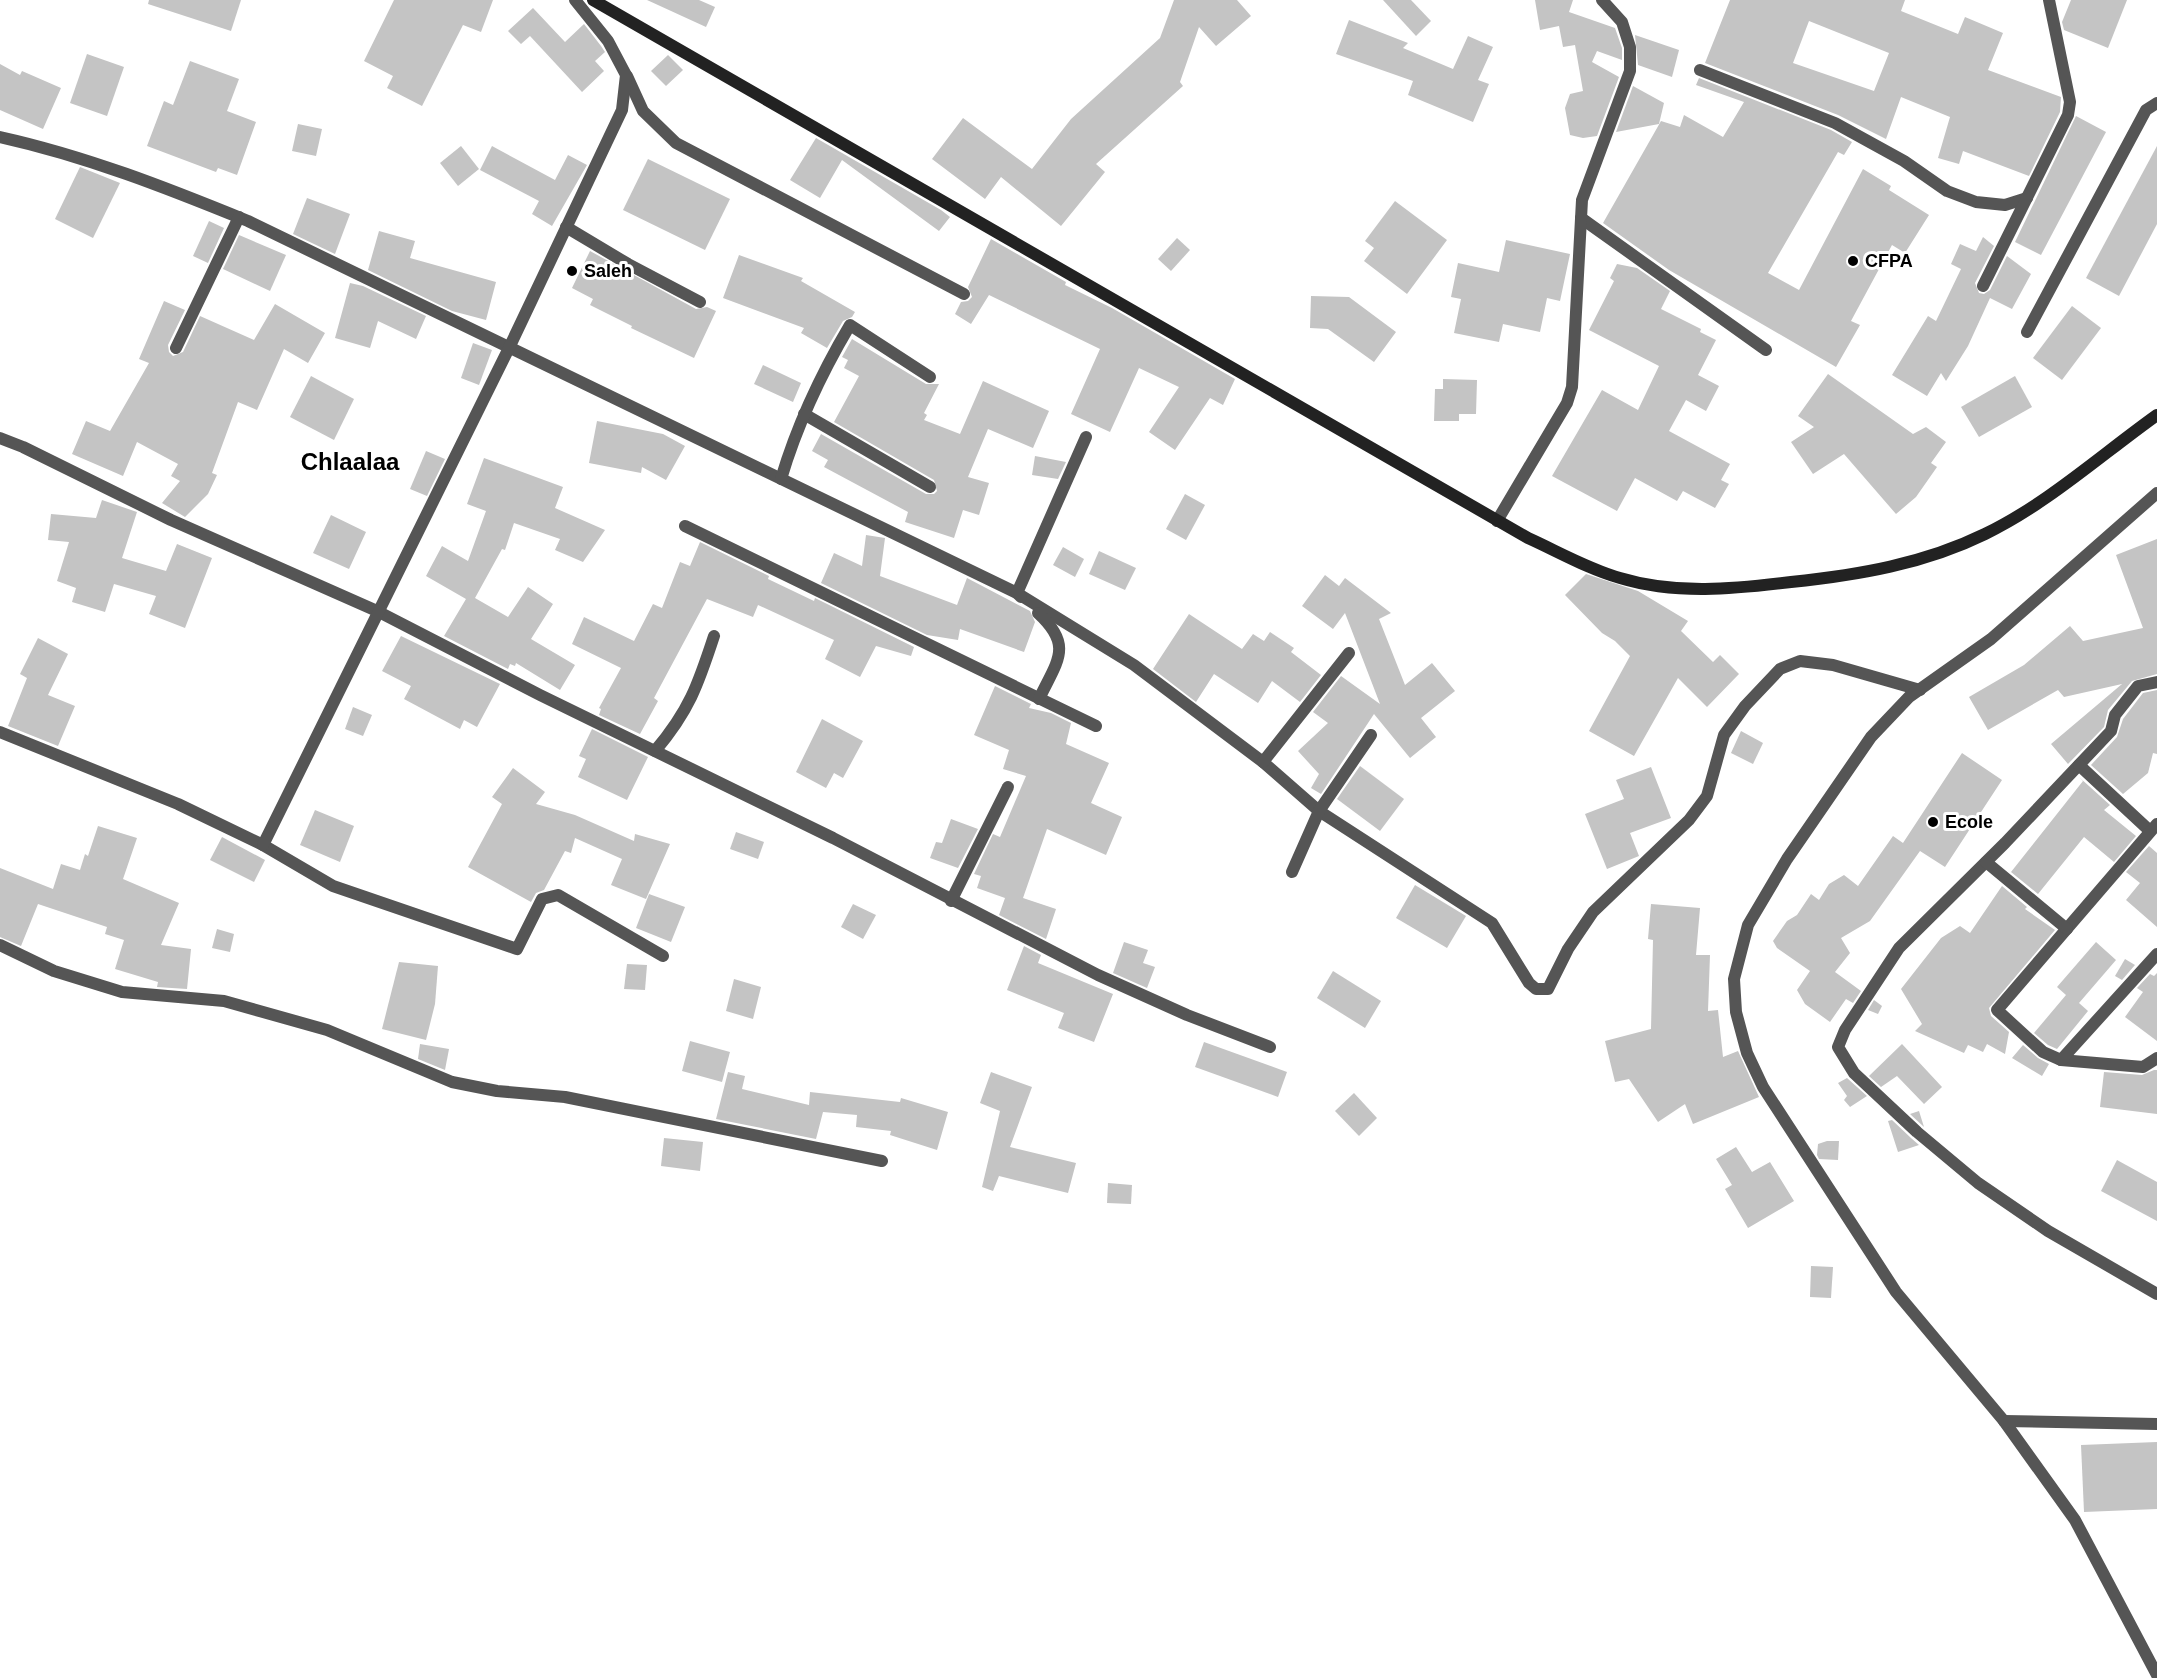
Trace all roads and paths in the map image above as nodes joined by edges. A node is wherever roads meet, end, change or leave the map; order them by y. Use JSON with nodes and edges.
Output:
{"nodes":[{"id":1,"x":576,"y":0,"type":"edge"},
{"id":2,"x":593,"y":0,"type":"edge"},
{"id":3,"x":1602,"y":0,"type":"edge"},
{"id":4,"x":2049,"y":0,"type":"edge"},
{"id":5,"x":1700,"y":70,"type":"dead end"},
{"id":6,"x":626,"y":75,"type":"junction"},
{"id":7,"x":2157,"y":103,"type":"edge"},
{"id":8,"x":0,"y":137,"type":"edge"},
{"id":9,"x":2027,"y":198,"type":"junction"},
{"id":10,"x":239,"y":218,"type":"junction"},
{"id":11,"x":1581,"y":218,"type":"junction"},
{"id":12,"x":566,"y":227,"type":"junction"},
{"id":13,"x":1983,"y":286,"type":"dead end"},
{"id":14,"x":964,"y":294,"type":"dead end"},
{"id":15,"x":700,"y":302,"type":"dead end"},
{"id":16,"x":2027,"y":332,"type":"dead end"},
{"id":17,"x":176,"y":348,"type":"dead end"},
{"id":18,"x":509,"y":348,"type":"junction"},
{"id":19,"x":1766,"y":350,"type":"dead end"},
{"id":20,"x":930,"y":376,"type":"dead end"},
{"id":21,"x":2156,"y":413,"type":"edge"},
{"id":22,"x":804,"y":414,"type":"junction"},
{"id":23,"x":1086,"y":437,"type":"dead end"},
{"id":24,"x":0,"y":438,"type":"edge"},
{"id":25,"x":781,"y":479,"type":"junction"},
{"id":26,"x":930,"y":487,"type":"dead end"},
{"id":27,"x":2157,"y":493,"type":"edge"},
{"id":28,"x":1497,"y":521,"type":"junction"},
{"id":29,"x":685,"y":526,"type":"dead end"},
{"id":30,"x":1017,"y":593,"type":"junction"},
{"id":31,"x":377,"y":611,"type":"junction"},
{"id":32,"x":714,"y":636,"type":"dead end"},
{"id":33,"x":1349,"y":653,"type":"dead end"},
{"id":34,"x":2157,"y":682,"type":"edge"},
{"id":35,"x":1920,"y":690,"type":"junction"},
{"id":36,"x":1039,"y":699,"type":"junction"},
{"id":37,"x":1096,"y":726,"type":"dead end"},
{"id":38,"x":0,"y":732,"type":"edge"},
{"id":39,"x":1371,"y":735,"type":"dead end"},
{"id":40,"x":655,"y":751,"type":"junction"},
{"id":41,"x":1263,"y":762,"type":"junction"},
{"id":42,"x":2079,"y":765,"type":"junction"},
{"id":43,"x":1008,"y":787,"type":"dead end"},
{"id":44,"x":1319,"y":811,"type":"junction"},
{"id":45,"x":2154,"y":827,"type":"edge"},
{"id":46,"x":263,"y":844,"type":"junction"},
{"id":47,"x":1986,"y":862,"type":"junction"},
{"id":48,"x":1292,"y":872,"type":"dead end"},
{"id":49,"x":951,"y":901,"type":"junction"},
{"id":50,"x":2067,"y":929,"type":"junction"},
{"id":51,"x":0,"y":945,"type":"edge"},
{"id":52,"x":2157,"y":954,"type":"edge"},
{"id":53,"x":663,"y":956,"type":"dead end"},
{"id":54,"x":1270,"y":1047,"type":"dead end"},
{"id":55,"x":2157,"y":1058,"type":"edge"},
{"id":56,"x":2061,"y":1060,"type":"junction"},
{"id":57,"x":882,"y":1161,"type":"dead end"},
{"id":58,"x":2157,"y":1294,"type":"edge"},
{"id":59,"x":2004,"y":1421,"type":"junction"},
{"id":60,"x":2157,"y":1424,"type":"edge"},
{"id":61,"x":2157,"y":1675,"type":"edge"}],
"edges":[{"from":1,"to":6,"type":"street"},
{"from":2,"to":28,"type":"main road"},
{"from":3,"to":11,"type":"street"},
{"from":4,"to":9,"type":"street"},
{"from":5,"to":9,"type":"street"},
{"from":6,"to":12,"type":"street"},
{"from":6,"to":14,"type":"street"},
{"from":7,"to":16,"type":"street"},
{"from":8,"to":10,"type":"street"},
{"from":9,"to":13,"type":"street"},
{"from":10,"to":17,"type":"street"},
{"from":10,"to":18,"type":"street"},
{"from":11,"to":19,"type":"street"},
{"from":11,"to":28,"type":"street"},
{"from":12,"to":15,"type":"street"},
{"from":12,"to":18,"type":"street"},
{"from":18,"to":25,"type":"street"},
{"from":18,"to":31,"type":"street"},
{"from":20,"to":22,"type":"street"},
{"from":21,"to":28,"type":"main road"},
{"from":22,"to":25,"type":"street"},
{"from":22,"to":26,"type":"street"},
{"from":23,"to":30,"type":"street"},
{"from":24,"to":31,"type":"street"},
{"from":25,"to":30,"type":"street"},
{"from":27,"to":35,"type":"street"},
{"from":29,"to":36,"type":"street"},
{"from":30,"to":36,"type":"street"},
{"from":30,"to":41,"type":"street"},
{"from":31,"to":40,"type":"street"},
{"from":31,"to":46,"type":"street"},
{"from":32,"to":40,"type":"street"},
{"from":33,"to":41,"type":"street"},
{"from":34,"to":42,"type":"street"},
{"from":35,"to":44,"type":"street"},
{"from":35,"to":59,"type":"street"},
{"from":36,"to":37,"type":"street"},
{"from":38,"to":46,"type":"street"},
{"from":39,"to":44,"type":"street"},
{"from":40,"to":49,"type":"street"},
{"from":41,"to":44,"type":"street"},
{"from":42,"to":45,"type":"street"},
{"from":42,"to":47,"type":"street"},
{"from":43,"to":49,"type":"street"},
{"from":44,"to":48,"type":"street"},
{"from":45,"to":50,"type":"street"},
{"from":46,"to":53,"type":"street"},
{"from":47,"to":50,"type":"street"},
{"from":47,"to":58,"type":"street"},
{"from":49,"to":54,"type":"street"},
{"from":50,"to":56,"type":"street"},
{"from":51,"to":57,"type":"street"},
{"from":52,"to":56,"type":"street"},
{"from":55,"to":56,"type":"street"},
{"from":59,"to":60,"type":"street"},
{"from":59,"to":61,"type":"street"}]}
